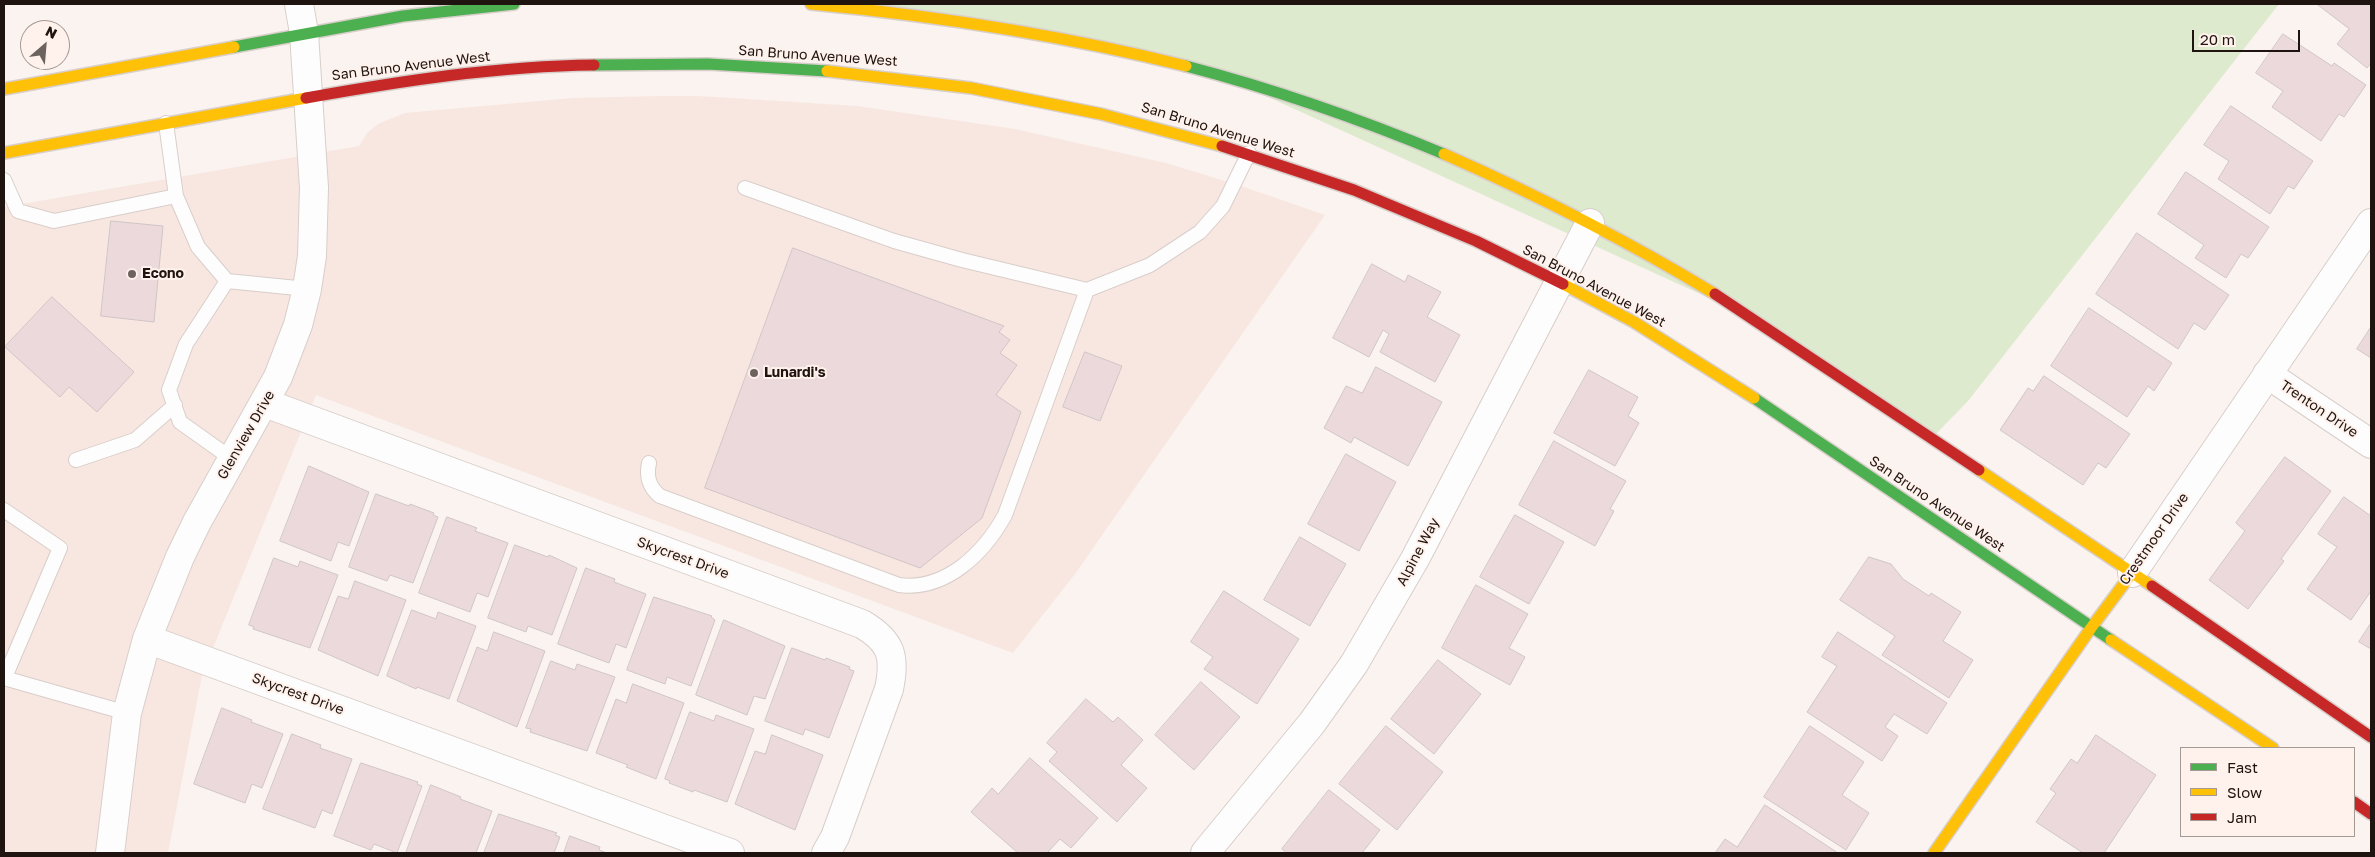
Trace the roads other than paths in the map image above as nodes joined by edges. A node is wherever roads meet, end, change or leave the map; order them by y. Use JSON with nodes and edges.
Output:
{"nodes":[{"id":1,"x":299,"y":4,"type":"edge"},
{"id":2,"x":514,"y":4,"type":"edge"},
{"id":3,"x":811,"y":4,"type":"edge"},
{"id":4,"x":304,"y":33,"type":"junction"},
{"id":5,"x":4,"y":88,"type":"edge"},
{"id":6,"x":309,"y":96,"type":"junction"},
{"id":7,"x":166,"y":123,"type":"junction"},
{"id":8,"x":4,"y":153,"type":"edge"},
{"id":9,"x":1249,"y":153,"type":"junction"},
{"id":10,"x":4,"y":180,"type":"edge"},
{"id":11,"x":746,"y":188,"type":"dead end"},
{"id":12,"x":176,"y":196,"type":"junction"},
{"id":13,"x":2371,"y":222,"type":"edge"},
{"id":14,"x":1590,"y":223,"type":"junction"},
{"id":15,"x":227,"y":281,"type":"junction"},
{"id":16,"x":1559,"y":281,"type":"junction"},
{"id":17,"x":307,"y":289,"type":"junction"},
{"id":18,"x":1087,"y":290,"type":"junction"},
{"id":19,"x":2267,"y":374,"type":"junction"},
{"id":20,"x":265,"y":403,"type":"junction"},
{"id":21,"x":175,"y":406,"type":"junction"},
{"id":22,"x":2371,"y":444,"type":"edge"},
{"id":23,"x":232,"y":459,"type":"junction"},
{"id":24,"x":76,"y":460,"type":"dead end"},
{"id":25,"x":649,"y":463,"type":"dead end"},
{"id":26,"x":4,"y":510,"type":"edge"},
{"id":27,"x":2132,"y":573,"type":"junction"},
{"id":28,"x":2091,"y":628,"type":"junction"},
{"id":29,"x":147,"y":639,"type":"junction"},
{"id":30,"x":4,"y":677,"type":"edge"},
{"id":31,"x":126,"y":713,"type":"junction"},
{"id":32,"x":2371,"y":737,"type":"edge"},
{"id":33,"x":2271,"y":747,"type":"edge"},
{"id":34,"x":2355,"y":803,"type":"edge"},
{"id":35,"x":2371,"y":814,"type":"edge"},
{"id":36,"x":110,"y":853,"type":"edge"},
{"id":37,"x":730,"y":853,"type":"edge"},
{"id":38,"x":826,"y":853,"type":"edge"},
{"id":39,"x":1205,"y":853,"type":"edge"},
{"id":40,"x":1934,"y":853,"type":"edge"}],
"edges":[{"from":1,"to":4,"type":"street","name":"Glenview Drive"},
{"from":2,"to":4,"type":"main road"},
{"from":3,"to":14,"type":"main road"},
{"from":4,"to":5,"type":"main road"},
{"from":4,"to":6,"type":"street","name":"Glenview Drive"},
{"from":6,"to":7,"type":"main road","name":"San Bruno Avenue West"},
{"from":6,"to":9,"type":"main road","name":"San Bruno Avenue West"},
{"from":6,"to":17,"type":"street","name":"Glenview Drive"},
{"from":7,"to":8,"type":"main road","name":"San Bruno Avenue West"},
{"from":7,"to":12,"type":"lane"},
{"from":9,"to":16,"type":"main road","name":"San Bruno Avenue West"},
{"from":9,"to":18,"type":"lane"},
{"from":10,"to":12,"type":"lane"},
{"from":11,"to":18,"type":"lane"},
{"from":12,"to":15,"type":"lane"},
{"from":13,"to":19,"type":"street","name":"Crestmoor Drive"},
{"from":14,"to":16,"type":"street","name":"Alpine Way"},
{"from":14,"to":27,"type":"main road"},
{"from":15,"to":17,"type":"lane"},
{"from":15,"to":21,"type":"lane"},
{"from":16,"to":28,"type":"main road","name":"San Bruno Avenue West"},
{"from":16,"to":39,"type":"street","name":"Alpine Way"},
{"from":17,"to":20,"type":"street","name":"Glenview Drive"},
{"from":18,"to":25,"type":"lane"},
{"from":19,"to":22,"type":"street","name":"Trenton Drive"},
{"from":19,"to":27,"type":"street","name":"Crestmoor Drive"},
{"from":20,"to":23,"type":"street","name":"Glenview Drive"},
{"from":20,"to":38,"type":"street","name":"Skycrest Drive"},
{"from":21,"to":23,"type":"lane"},
{"from":21,"to":24,"type":"lane"},
{"from":23,"to":29,"type":"street","name":"Glenview Drive"},
{"from":26,"to":30,"type":"lane"},
{"from":27,"to":28,"type":"main road","name":"Crestmoor Drive"},
{"from":27,"to":32,"type":"main road"},
{"from":28,"to":33,"type":"main road","name":"San Bruno Avenue West"},
{"from":28,"to":40,"type":"main road","name":"Crestmoor Drive"},
{"from":29,"to":31,"type":"street","name":"Glenview Drive"},
{"from":29,"to":37,"type":"street","name":"Skycrest Drive"},
{"from":30,"to":31,"type":"lane"},
{"from":31,"to":36,"type":"street","name":"Glenview Drive"},
{"from":34,"to":35,"type":"main road"}]}
